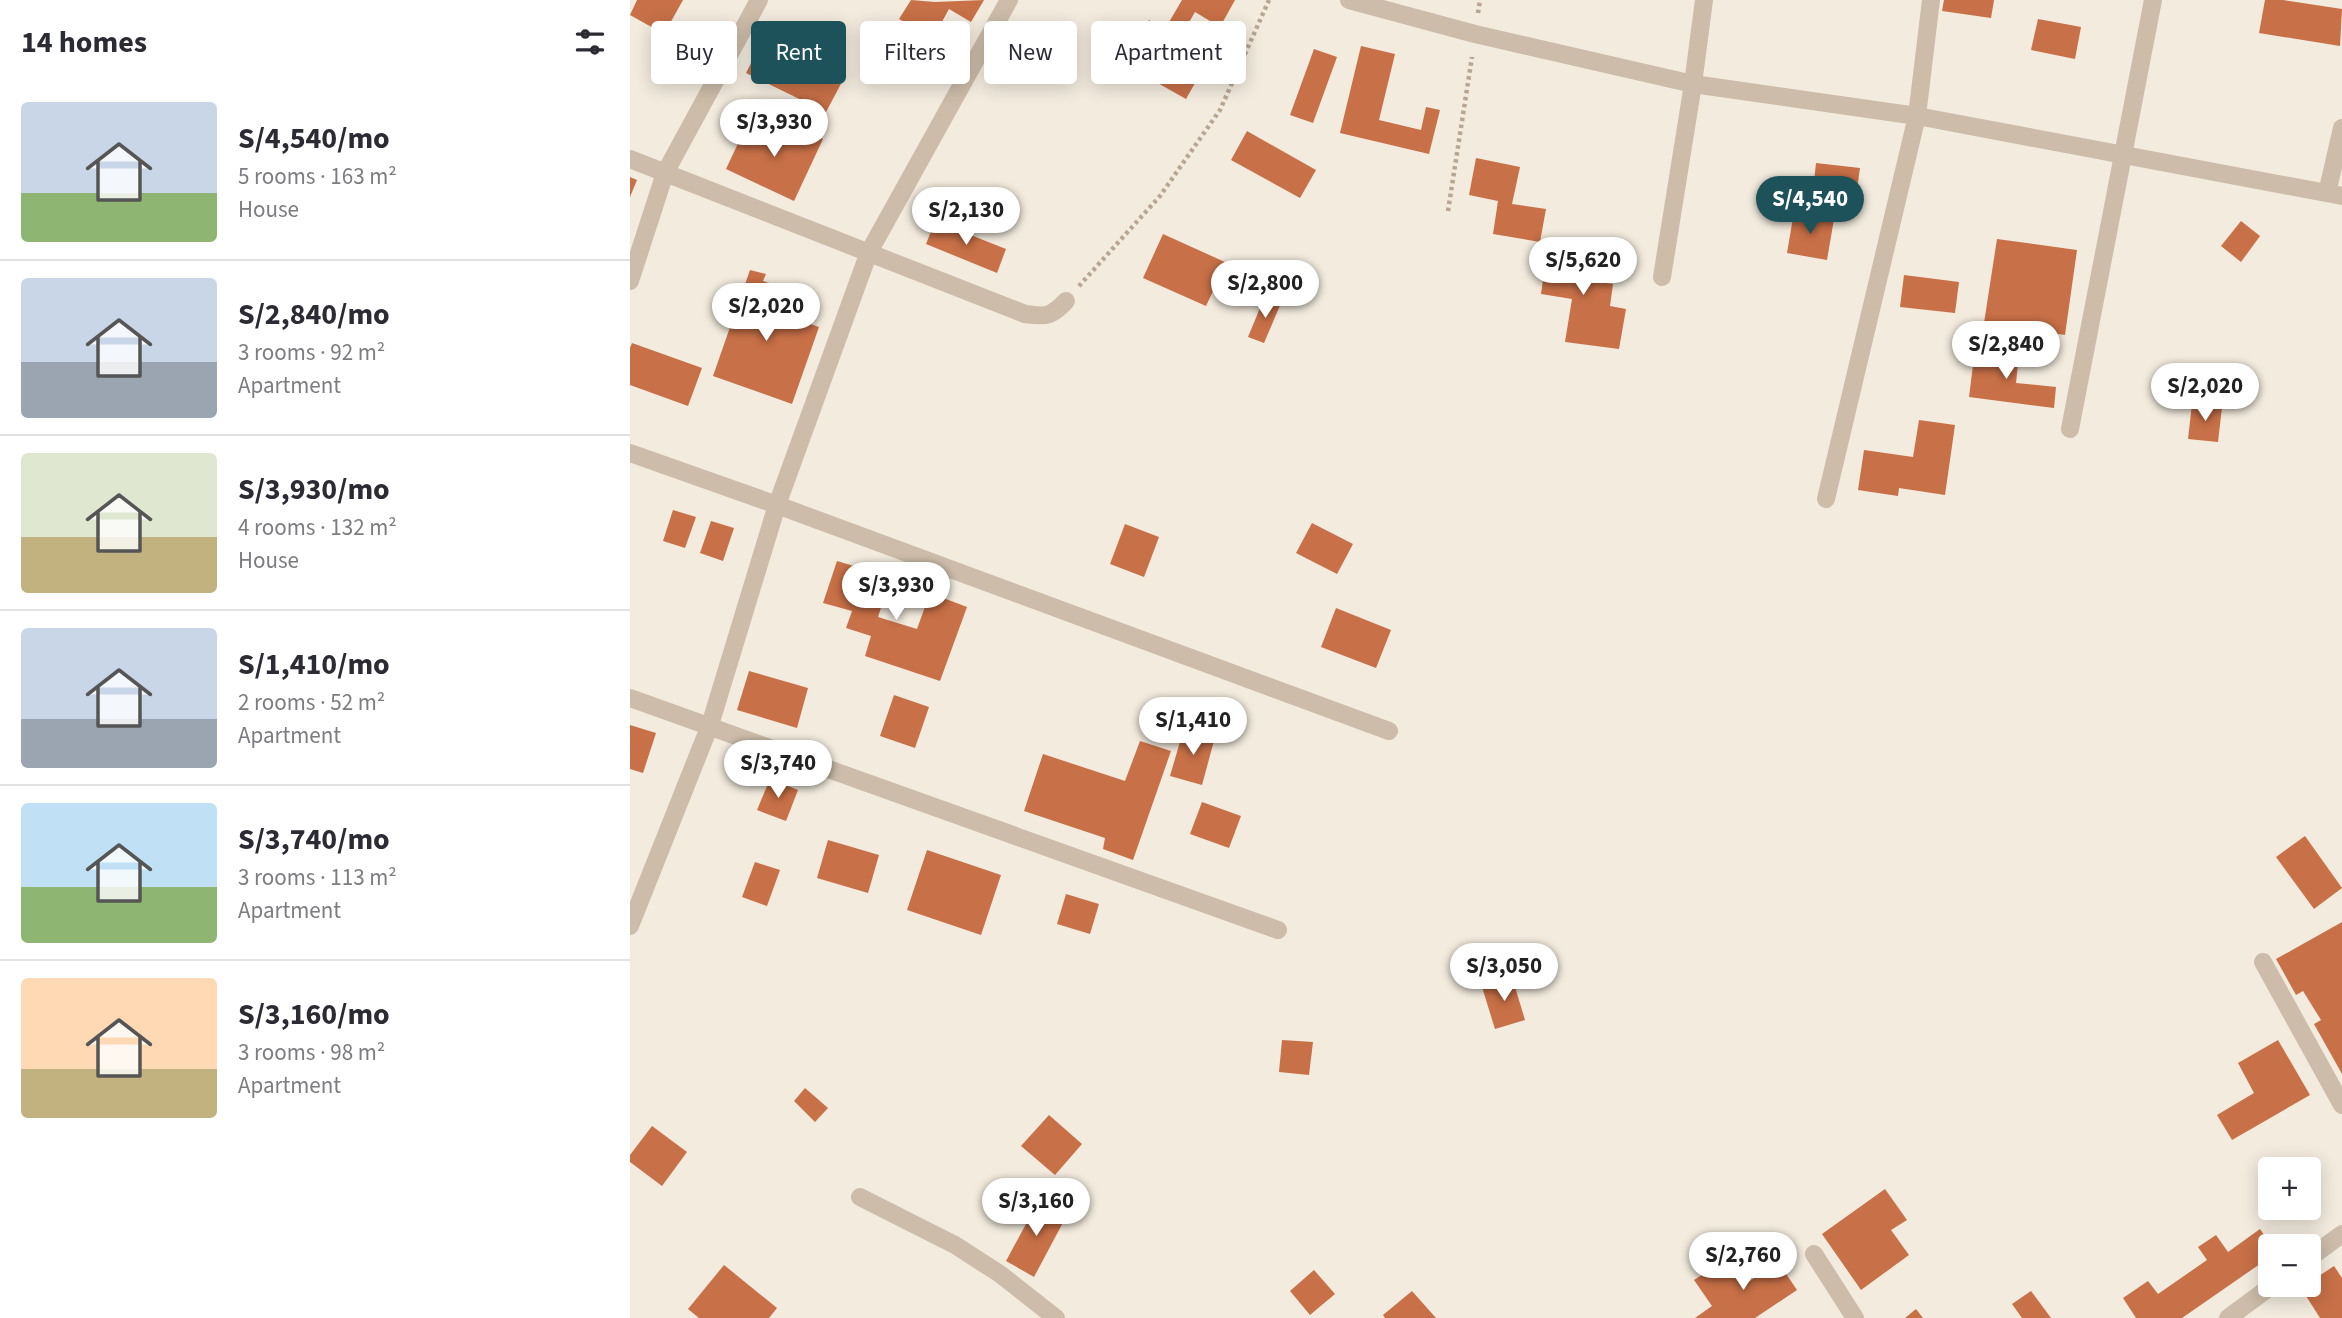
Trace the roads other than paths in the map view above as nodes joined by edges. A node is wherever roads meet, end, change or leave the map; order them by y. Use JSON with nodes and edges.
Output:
{"nodes":[{"id":1,"x":759,"y":0,"type":"edge"},
{"id":2,"x":1009,"y":0,"type":"edge"},
{"id":3,"x":1349,"y":0,"type":"edge"},
{"id":4,"x":1704,"y":0,"type":"edge"},
{"id":5,"x":1931,"y":0,"type":"edge"},
{"id":6,"x":2153,"y":0,"type":"edge"},
{"id":7,"x":1693,"y":83,"type":"junction"},
{"id":8,"x":1916,"y":116,"type":"junction"},
{"id":9,"x":2342,"y":129,"type":"edge"},
{"id":10,"x":2123,"y":156,"type":"junction"},
{"id":11,"x":630,"y":159,"type":"edge"},
{"id":12,"x":664,"y":173,"type":"junction"},
{"id":13,"x":2335,"y":194,"type":"edge"},
{"id":14,"x":869,"y":252,"type":"junction"},
{"id":15,"x":1662,"y":276,"type":"dead end"},
{"id":16,"x":630,"y":281,"type":"edge"},
{"id":17,"x":1066,"y":301,"type":"road end"},
{"id":18,"x":2070,"y":429,"type":"dead end"},
{"id":19,"x":630,"y":453,"type":"edge"},
{"id":20,"x":1826,"y":499,"type":"dead end"},
{"id":21,"x":777,"y":505,"type":"junction"},
{"id":22,"x":630,"y":698,"type":"edge"},
{"id":23,"x":710,"y":725,"type":"junction"},
{"id":24,"x":1389,"y":731,"type":"dead end"},
{"id":25,"x":630,"y":926,"type":"edge"},
{"id":26,"x":1278,"y":930,"type":"dead end"},
{"id":27,"x":2263,"y":962,"type":"dead end"},
{"id":28,"x":2342,"y":1105,"type":"edge"},
{"id":29,"x":860,"y":1197,"type":"dead end"},
{"id":30,"x":2342,"y":1234,"type":"edge"},
{"id":31,"x":2321,"y":1249,"type":"edge"},
{"id":32,"x":1814,"y":1254,"type":"dead end"},
{"id":33,"x":2258,"y":1296,"type":"edge"},
{"id":34,"x":1056,"y":1318,"type":"edge"},
{"id":35,"x":1855,"y":1318,"type":"edge"},
{"id":36,"x":2228,"y":1318,"type":"edge"}],
"edges":[{"from":1,"to":12,"type":"street"},
{"from":2,"to":14,"type":"street"},
{"from":3,"to":7,"type":"street"},
{"from":4,"to":7,"type":"street"},
{"from":5,"to":8,"type":"street"},
{"from":6,"to":10,"type":"street"},
{"from":7,"to":8,"type":"street"},
{"from":7,"to":15,"type":"street"},
{"from":8,"to":10,"type":"street"},
{"from":8,"to":20,"type":"street"},
{"from":9,"to":13,"type":"street"},
{"from":10,"to":13,"type":"street"},
{"from":10,"to":18,"type":"street"},
{"from":11,"to":12,"type":"street"},
{"from":12,"to":14,"type":"street"},
{"from":12,"to":16,"type":"street"},
{"from":14,"to":17,"type":"street"},
{"from":14,"to":21,"type":"street"},
{"from":19,"to":21,"type":"street"},
{"from":21,"to":23,"type":"street"},
{"from":21,"to":24,"type":"street"},
{"from":22,"to":23,"type":"street"},
{"from":23,"to":25,"type":"street"},
{"from":23,"to":26,"type":"street"},
{"from":27,"to":28,"type":"street"},
{"from":29,"to":34,"type":"street"},
{"from":30,"to":31,"type":"street"},
{"from":32,"to":35,"type":"street"},
{"from":33,"to":36,"type":"street"}]}
